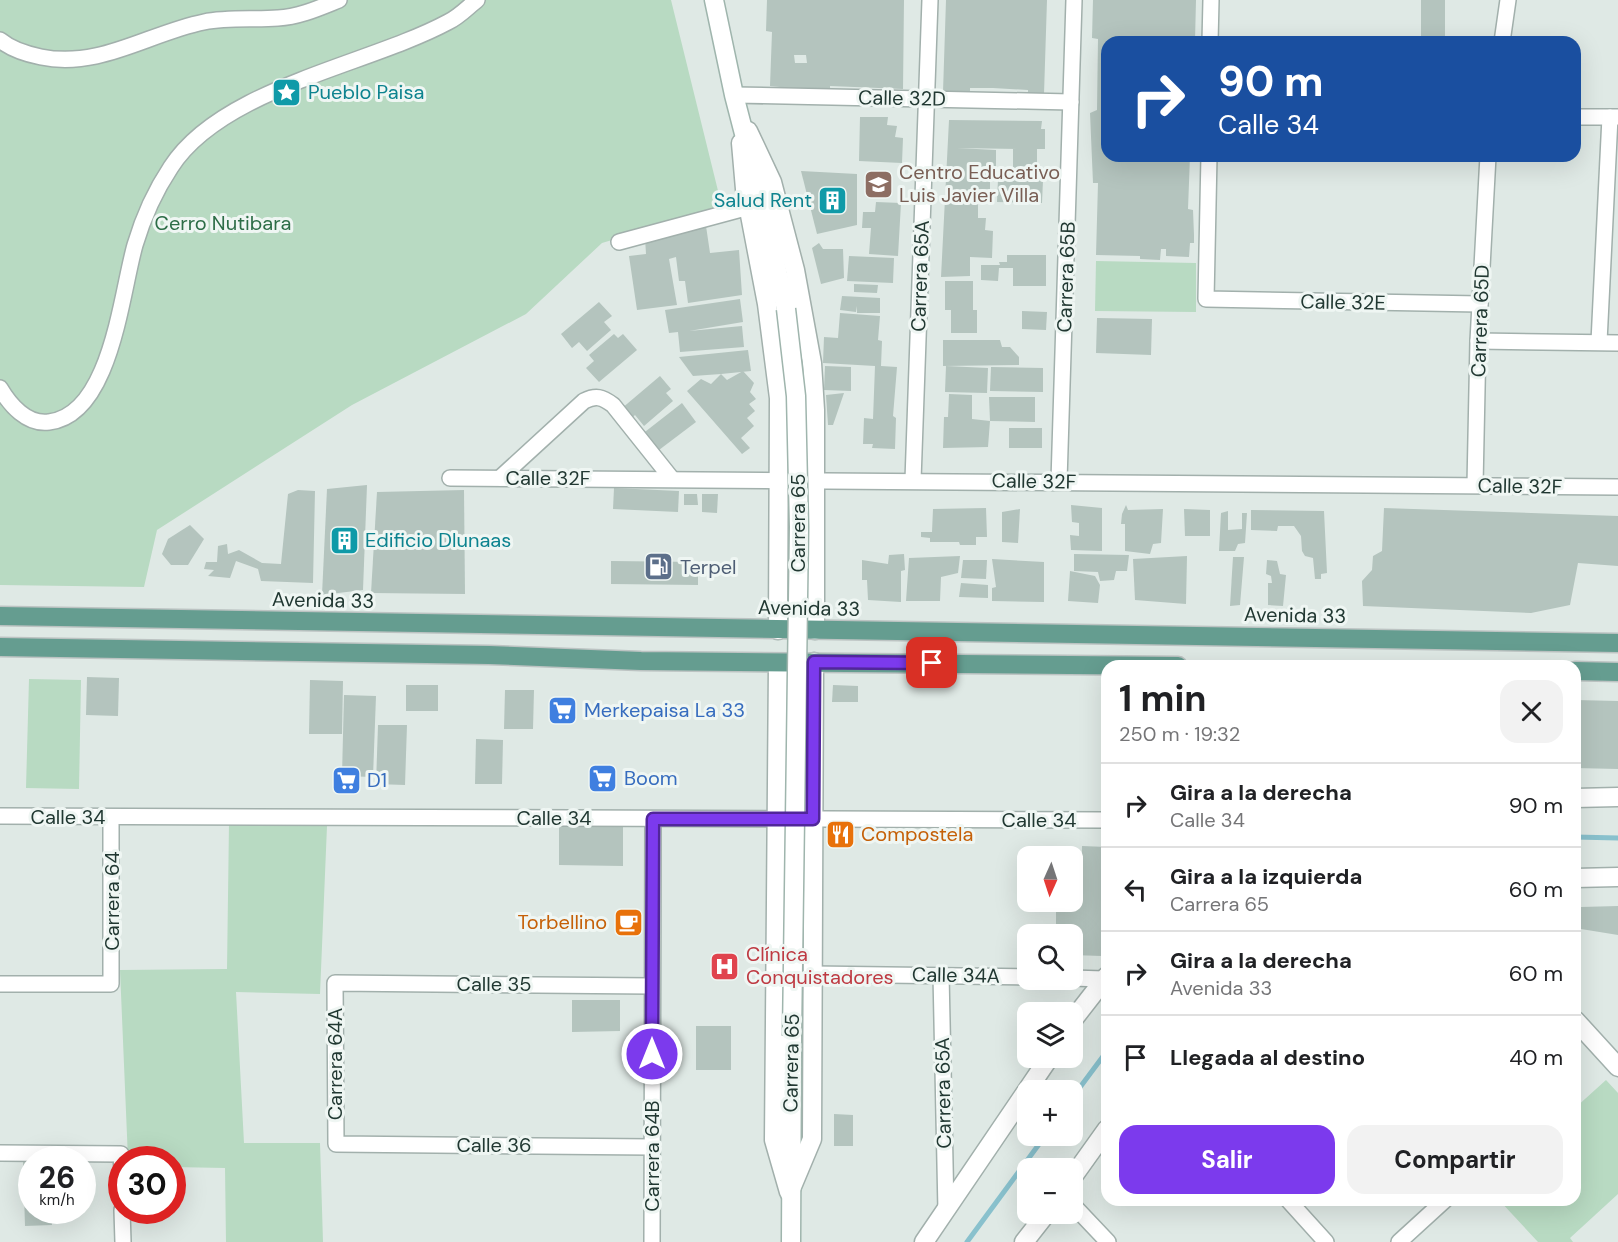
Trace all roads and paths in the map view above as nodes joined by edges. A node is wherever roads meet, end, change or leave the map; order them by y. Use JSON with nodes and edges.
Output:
{"nodes":[{"id":1,"x":339,"y":0,"type":"edge"},
{"id":2,"x":477,"y":0,"type":"edge"},
{"id":3,"x":714,"y":0,"type":"edge"},
{"id":4,"x":930,"y":0,"type":"edge"},
{"id":5,"x":1074,"y":0,"type":"edge"},
{"id":6,"x":1211,"y":0,"type":"edge"},
{"id":7,"x":1509,"y":0,"type":"edge"},
{"id":8,"x":1210,"y":36,"type":"edge"},
{"id":9,"x":1503,"y":36,"type":"edge"},
{"id":10,"x":0,"y":40,"type":"edge"},
{"id":11,"x":927,"y":99,"type":"junction"},
{"id":12,"x":1071,"y":102,"type":"junction"},
{"id":13,"x":736,"y":103,"type":"junction"},
{"id":14,"x":1581,"y":117,"type":"edge"},
{"id":15,"x":1614,"y":117,"type":"edge"},
{"id":16,"x":1209,"y":162,"type":"edge"},
{"id":17,"x":1488,"y":162,"type":"edge"},
{"id":18,"x":749,"y":207,"type":"junction"},
{"id":19,"x":619,"y":242,"type":"dead end"},
{"id":20,"x":1479,"y":304,"type":"junction"},
{"id":21,"x":1478,"y":341,"type":"junction"},
{"id":22,"x":1599,"y":342,"type":"junction"},
{"id":23,"x":1618,"y":343,"type":"edge"},
{"id":24,"x":0,"y":388,"type":"edge"},
{"id":25,"x":450,"y":478,"type":"dead end"},
{"id":26,"x":500,"y":478,"type":"junction"},
{"id":27,"x":672,"y":479,"type":"junction"},
{"id":28,"x":779,"y":479,"type":"junction"},
{"id":29,"x":816,"y":480,"type":"junction"},
{"id":30,"x":913,"y":480,"type":"junction"},
{"id":31,"x":1059,"y":481,"type":"junction"},
{"id":32,"x":1475,"y":485,"type":"junction"},
{"id":33,"x":1618,"y":487,"type":"edge"},
{"id":34,"x":0,"y":616,"type":"edge"},
{"id":35,"x":778,"y":630,"type":"junction"},
{"id":36,"x":815,"y":630,"type":"junction"},
{"id":37,"x":1618,"y":642,"type":"edge"},
{"id":38,"x":0,"y":647,"type":"edge"},
{"id":39,"x":814,"y":662,"type":"junction"},
{"id":40,"x":778,"y":663,"type":"junction"},
{"id":41,"x":1101,"y":665,"type":"edge"},
{"id":42,"x":1581,"y":671,"type":"edge"},
{"id":43,"x":1618,"y":672,"type":"edge"},
{"id":44,"x":1618,"y":797,"type":"edge"},
{"id":45,"x":1581,"y":798,"type":"edge"},
{"id":46,"x":0,"y":816,"type":"edge"},
{"id":47,"x":111,"y":817,"type":"junction"},
{"id":48,"x":653,"y":819,"type":"junction"},
{"id":49,"x":777,"y":819,"type":"junction"},
{"id":50,"x":813,"y":819,"type":"junction"},
{"id":51,"x":1101,"y":820,"type":"edge"},
{"id":52,"x":1618,"y":877,"type":"edge"},
{"id":53,"x":1581,"y":878,"type":"edge"},
{"id":54,"x":812,"y":974,"type":"junction"},
{"id":55,"x":941,"y":974,"type":"junction"},
{"id":56,"x":1017,"y":977,"type":"edge"},
{"id":57,"x":1101,"y":977,"type":"edge"},
{"id":58,"x":1083,"y":978,"type":"edge"},
{"id":59,"x":335,"y":983,"type":"joint"},
{"id":60,"x":0,"y":984,"type":"edge"},
{"id":61,"x":1101,"y":984,"type":"edge"},
{"id":62,"x":652,"y":986,"type":"junction"},
{"id":63,"x":1083,"y":1007,"type":"edge"},
{"id":64,"x":1581,"y":1027,"type":"edge"},
{"id":65,"x":1618,"y":1067,"type":"edge"},
{"id":66,"x":1041,"y":1068,"type":"edge"},
{"id":67,"x":1101,"y":1137,"type":"edge"},
{"id":68,"x":336,"y":1144,"type":"joint"},
{"id":69,"x":652,"y":1146,"type":"junction"},
{"id":70,"x":0,"y":1154,"type":"edge"},
{"id":71,"x":108,"y":1154,"type":"edge"},
{"id":72,"x":1083,"y":1163,"type":"edge"},
{"id":73,"x":789,"y":1194,"type":"junction"},
{"id":74,"x":1293,"y":1206,"type":"edge"},
{"id":75,"x":1438,"y":1206,"type":"edge"},
{"id":76,"x":946,"y":1211,"type":"junction"},
{"id":77,"x":1083,"y":1216,"type":"edge"},
{"id":78,"x":123,"y":1224,"type":"edge"},
{"id":79,"x":1038,"y":1224,"type":"edge"},
{"id":80,"x":123,"y":1242,"type":"edge"},
{"id":81,"x":652,"y":1242,"type":"edge"},
{"id":82,"x":790,"y":1242,"type":"edge"},
{"id":83,"x":924,"y":1242,"type":"edge"},
{"id":84,"x":1024,"y":1242,"type":"edge"},
{"id":85,"x":1108,"y":1242,"type":"edge"},
{"id":86,"x":1326,"y":1242,"type":"edge"},
{"id":87,"x":1399,"y":1242,"type":"edge"}],
"edges":[{"from":1,"to":10,"type":"street"},
{"from":2,"to":24,"type":"street"},
{"from":3,"to":13,"type":"street","name":"Carrera 65"},
{"from":4,"to":11,"type":"street","name":"Carrera 65A"},
{"from":5,"to":12,"type":"street","name":"Carrera 65B"},
{"from":6,"to":8,"type":"street"},
{"from":7,"to":9,"type":"street"},
{"from":11,"to":12,"type":"street","name":"Calle 32D"},
{"from":11,"to":13,"type":"street","name":"Calle 32D"},
{"from":11,"to":30,"type":"street","name":"Carrera 65A"},
{"from":12,"to":31,"type":"street","name":"Carrera 65B"},
{"from":13,"to":18,"type":"street","name":"Carrera 65"},
{"from":13,"to":29,"type":"street","name":"Carrera 65"},
{"from":13,"to":73,"type":"street","name":"Carrera 65","bridge":true},
{"from":14,"to":15,"type":"street"},
{"from":15,"to":22,"type":"street"},
{"from":16,"to":20,"type":"street","name":"Calle 32E"},
{"from":17,"to":20,"type":"street","name":"Carrera 65D"},
{"from":18,"to":19,"type":"street"},
{"from":18,"to":28,"type":"street","name":"Carrera 65"},
{"from":20,"to":21,"type":"street","name":"Carrera 65D"},
{"from":21,"to":22,"type":"street"},
{"from":21,"to":32,"type":"street","name":"Carrera 65D"},
{"from":22,"to":23,"type":"street"},
{"from":25,"to":26,"type":"street","name":"Calle 32F"},
{"from":26,"to":27,"type":"street","name":"Calle 32F"},
{"from":26,"to":27,"type":"street"},
{"from":27,"to":28,"type":"street","name":"Calle 32F"},
{"from":28,"to":29,"type":"street","name":"Calle 32F"},
{"from":28,"to":35,"type":"street","name":"Carrera 65"},
{"from":29,"to":30,"type":"street","name":"Calle 32F"},
{"from":29,"to":36,"type":"street","name":"Carrera 65"},
{"from":30,"to":31,"type":"street","name":"Calle 32F"},
{"from":31,"to":32,"type":"street","name":"Calle 32F"},
{"from":32,"to":33,"type":"street","name":"Calle 32F"},
{"from":34,"to":35,"type":"main road","name":"Avenida 33"},
{"from":35,"to":36,"type":"main road","name":"Avenida 33"},
{"from":36,"to":37,"type":"main road","name":"Avenida 33"},
{"from":38,"to":40,"type":"main road"},
{"from":39,"to":40,"type":"main road"},
{"from":39,"to":41,"type":"main road"},
{"from":39,"to":50,"type":"street","name":"Carrera 65"},
{"from":40,"to":49,"type":"street","name":"Carrera 65"},
{"from":42,"to":43,"type":"main road"},
{"from":44,"to":45,"type":"street"},
{"from":46,"to":47,"type":"street","name":"Calle 34"},
{"from":47,"to":48,"type":"street","name":"Calle 34"},
{"from":47,"to":60,"type":"street","name":"Carrera 64"},
{"from":48,"to":49,"type":"street","name":"Calle 34"},
{"from":48,"to":62,"type":"street","name":"Carrera 64B"},
{"from":49,"to":50,"type":"street","name":"Calle 34"},
{"from":49,"to":73,"type":"street","name":"Carrera 65"},
{"from":50,"to":51,"type":"street","name":"Calle 34"},
{"from":50,"to":54,"type":"street","name":"Carrera 65"},
{"from":52,"to":53,"type":"street"},
{"from":54,"to":55,"type":"street","name":"Calle 34A"},
{"from":54,"to":73,"type":"street","name":"Carrera 65"},
{"from":55,"to":56,"type":"street","name":"Calle 34A"},
{"from":55,"to":76,"type":"street","name":"Carrera 65A"},
{"from":57,"to":58,"type":"street"},
{"from":59,"to":62,"type":"street","name":"Calle 35"},
{"from":59,"to":68,"type":"street","name":"Carrera 64A"},
{"from":61,"to":63,"type":"street"},
{"from":62,"to":69,"type":"street","name":"Carrera 64B"},
{"from":64,"to":65,"type":"street"},
{"from":66,"to":76,"type":"street"},
{"from":67,"to":72,"type":"street"},
{"from":68,"to":69,"type":"street","name":"Calle 36"},
{"from":69,"to":81,"type":"street","name":"Carrera 64B"},
{"from":70,"to":71,"type":"street"},
{"from":73,"to":82,"type":"street","name":"Carrera 65"},
{"from":74,"to":86,"type":"street"},
{"from":75,"to":87,"type":"street"},
{"from":76,"to":83,"type":"street"},
{"from":77,"to":85,"type":"street"},
{"from":78,"to":80,"type":"street"},
{"from":79,"to":84,"type":"street"}]}
